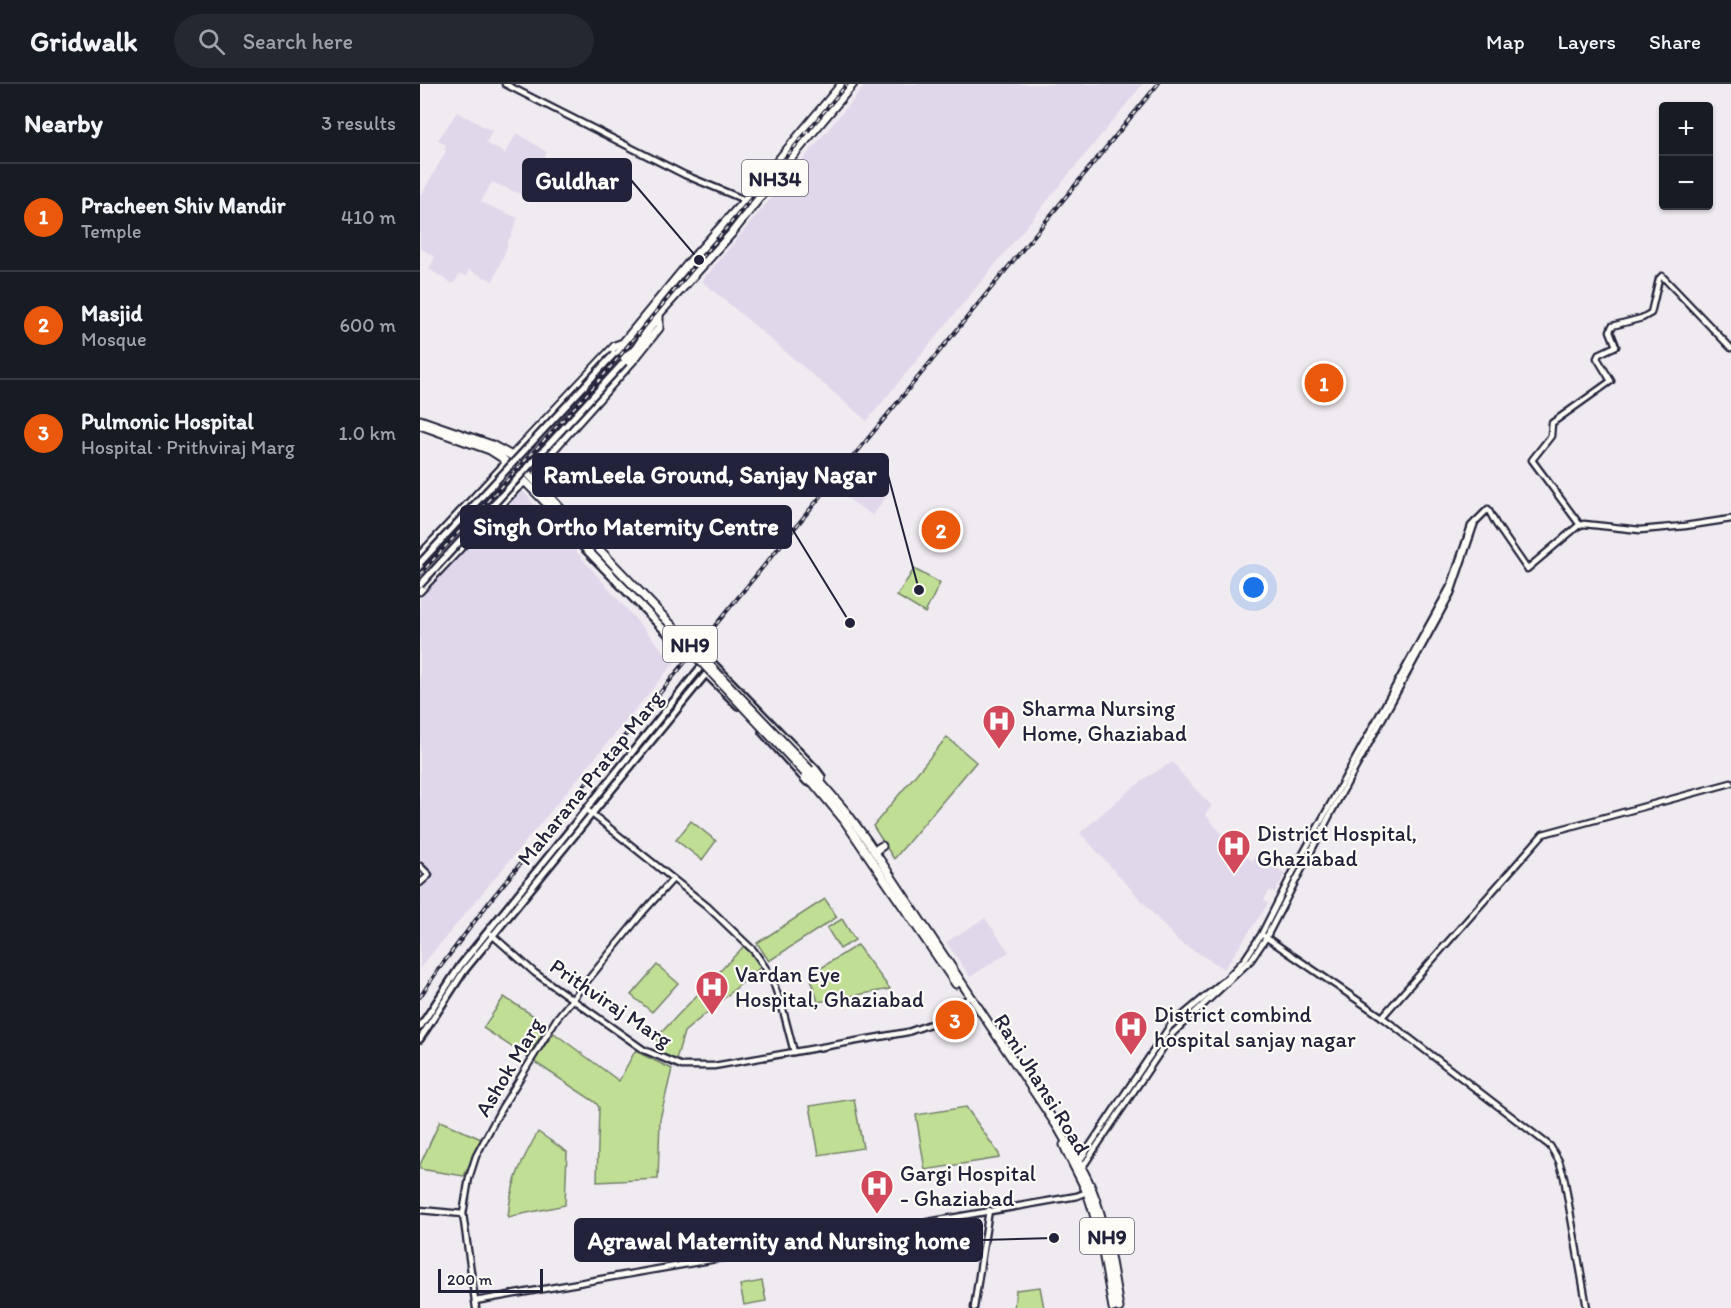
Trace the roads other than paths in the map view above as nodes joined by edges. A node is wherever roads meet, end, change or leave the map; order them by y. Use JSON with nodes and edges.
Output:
{"nodes":[{"id":1,"x":505,"y":84,"type":"edge"},
{"id":2,"x":842,"y":84,"type":"edge"},
{"id":3,"x":853,"y":84,"type":"edge"},
{"id":4,"x":745,"y":200,"type":"junction"},
{"id":5,"x":652,"y":309,"type":"junction"},
{"id":6,"x":660,"y":314,"type":"junction"},
{"id":7,"x":623,"y":343,"type":"junction"},
{"id":8,"x":637,"y":347,"type":"junction"},
{"id":9,"x":1731,"y":348,"type":"edge"},
{"id":10,"x":635,"y":358,"type":"junction"},
{"id":11,"x":420,"y":420,"type":"edge"},
{"id":12,"x":420,"y":425,"type":"edge"},
{"id":13,"x":520,"y":446,"type":"junction"},
{"id":14,"x":527,"y":451,"type":"junction"},
{"id":15,"x":512,"y":459,"type":"junction"},
{"id":16,"x":538,"y":471,"type":"junction"},
{"id":17,"x":526,"y":482,"type":"junction"},
{"id":18,"x":539,"y":487,"type":"junction"},
{"id":19,"x":517,"y":489,"type":"junction"},
{"id":20,"x":558,"y":510,"type":"junction"},
{"id":21,"x":1731,"y":519,"type":"edge"},
{"id":22,"x":1580,"y":525,"type":"junction"},
{"id":23,"x":420,"y":554,"type":"edge"},
{"id":24,"x":420,"y":562,"type":"edge"},
{"id":25,"x":420,"y":576,"type":"edge"},
{"id":26,"x":420,"y":585,"type":"edge"},
{"id":27,"x":420,"y":592,"type":"edge"},
{"id":28,"x":699,"y":667,"type":"junction"},
{"id":29,"x":706,"y":674,"type":"junction"},
{"id":30,"x":817,"y":783,"type":"junction"},
{"id":31,"x":1731,"y":783,"type":"edge"},
{"id":32,"x":589,"y":812,"type":"junction"},
{"id":33,"x":882,"y":846,"type":"dead end"},
{"id":34,"x":874,"y":851,"type":"junction"},
{"id":35,"x":420,"y":866,"type":"edge"},
{"id":36,"x":885,"y":874,"type":"junction"},
{"id":37,"x":673,"y":879,"type":"junction"},
{"id":38,"x":420,"y":883,"type":"edge"},
{"id":39,"x":490,"y":933,"type":"junction"},
{"id":40,"x":1263,"y":936,"type":"junction"},
{"id":41,"x":968,"y":998,"type":"junction"},
{"id":42,"x":571,"y":999,"type":"junction"},
{"id":43,"x":1382,"y":1017,"type":"junction"},
{"id":44,"x":420,"y":1028,"type":"edge"},
{"id":45,"x":420,"y":1039,"type":"edge"},
{"id":46,"x":794,"y":1052,"type":"junction"},
{"id":47,"x":1054,"y":1126,"type":"junction"},
{"id":48,"x":1080,"y":1165,"type":"junction"},
{"id":49,"x":1087,"y":1192,"type":"junction"},
{"id":50,"x":420,"y":1210,"type":"edge"},
{"id":51,"x":989,"y":1210,"type":"junction"},
{"id":52,"x":463,"y":1214,"type":"junction"},
{"id":53,"x":475,"y":1301,"type":"junction"},
{"id":54,"x":476,"y":1308,"type":"edge"},
{"id":55,"x":974,"y":1308,"type":"edge"},
{"id":56,"x":1113,"y":1308,"type":"edge"},
{"id":57,"x":1119,"y":1308,"type":"edge"},
{"id":58,"x":1587,"y":1308,"type":"edge"}],
"edges":[{"from":1,"to":4,"type":"street"},
{"from":2,"to":4,"type":"highway","number":"NH34"},
{"from":3,"to":6,"type":"highway","number":"NH34"},
{"from":4,"to":5,"type":"highway","number":"NH34"},
{"from":5,"to":6,"type":"highway"},
{"from":5,"to":7,"type":"highway","number":"NH34"},
{"from":6,"to":8,"type":"highway","number":"NH34"},
{"from":6,"to":10,"type":"highway"},
{"from":7,"to":13,"type":"highway"},
{"from":7,"to":14,"type":"street"},
{"from":7,"to":24,"type":"main road","number":"NH34","bridge":true},
{"from":8,"to":10,"type":"highway"},
{"from":8,"to":16,"type":"street"},
{"from":8,"to":26,"type":"main road","number":"NH34","bridge":true},
{"from":9,"to":22,"type":"street"},
{"from":10,"to":16,"type":"highway"},
{"from":11,"to":15,"type":"highway","number":"NH9"},
{"from":12,"to":15,"type":"highway","number":"NH9"},
{"from":13,"to":14,"type":"highway"},
{"from":13,"to":15,"type":"highway"},
{"from":14,"to":15,"type":"street"},
{"from":15,"to":17,"type":"highway","number":"NH9"},
{"from":15,"to":18,"type":"highway","number":"NH9"},
{"from":15,"to":23,"type":"street"},
{"from":16,"to":18,"type":"highway"},
{"from":17,"to":19,"type":"street"},
{"from":17,"to":20,"type":"highway","number":"NH9"},
{"from":18,"to":20,"type":"highway","number":"NH9"},
{"from":19,"to":25,"type":"street"},
{"from":19,"to":27,"type":"street"},
{"from":20,"to":20,"type":"street"},
{"from":20,"to":30,"type":"highway","number":"NH9","bridge":true},
{"from":21,"to":22,"type":"street"},
{"from":22,"to":40,"type":"street"},
{"from":28,"to":29,"type":"main road"},
{"from":28,"to":30,"type":"main road"},
{"from":28,"to":32,"type":"main road","name":"Maharana Pratap Marg"},
{"from":29,"to":30,"type":"main road"},
{"from":29,"to":32,"type":"main road","name":"Maharana Pratap Marg"},
{"from":30,"to":34,"type":"highway","name":"Rani Jhansi Road","number":"NH9"},
{"from":30,"to":36,"type":"highway","name":"Rani Jhansi Road","number":"NH9"},
{"from":31,"to":43,"type":"street"},
{"from":32,"to":37,"type":"street"},
{"from":32,"to":39,"type":"main road","name":"Maharana Pratap Marg"},
{"from":33,"to":34,"type":"highway"},
{"from":34,"to":36,"type":"highway","name":"Rani Jhansi Road","number":"NH9"},
{"from":35,"to":38,"type":"street"},
{"from":36,"to":41,"type":"highway","name":"Rani Jhansi Road","number":"NH9"},
{"from":37,"to":42,"type":"street","name":"Ashok Marg"},
{"from":37,"to":46,"type":"street"},
{"from":39,"to":42,"type":"street","name":"Prithviraj Marg"},
{"from":39,"to":44,"type":"main road","name":"Maharana Pratap Marg"},
{"from":39,"to":45,"type":"main road","name":"Maharana Pratap Marg"},
{"from":40,"to":43,"type":"street"},
{"from":40,"to":48,"type":"street"},
{"from":41,"to":46,"type":"street","name":"Prithviraj Marg"},
{"from":41,"to":47,"type":"highway","name":"Rani Jhansi Road","number":"NH9"},
{"from":42,"to":46,"type":"street","name":"Prithviraj Marg"},
{"from":42,"to":52,"type":"street","name":"Ashok Marg"},
{"from":43,"to":58,"type":"street"},
{"from":47,"to":48,"type":"highway","name":"Rani Jhansi Road","number":"NH9"},
{"from":47,"to":49,"type":"highway","name":"Rani Jhansi Road","number":"NH9"},
{"from":48,"to":57,"type":"highway","name":"Rani Jhansi Road","number":"NH9"},
{"from":49,"to":51,"type":"street"},
{"from":49,"to":56,"type":"highway","name":"Rani Jhansi Road","number":"NH9"},
{"from":50,"to":52,"type":"street"},
{"from":51,"to":53,"type":"street"},
{"from":51,"to":55,"type":"street"},
{"from":52,"to":53,"type":"street","name":"Ashok Marg"},
{"from":53,"to":54,"type":"street","name":"Ashok Marg"}]}
